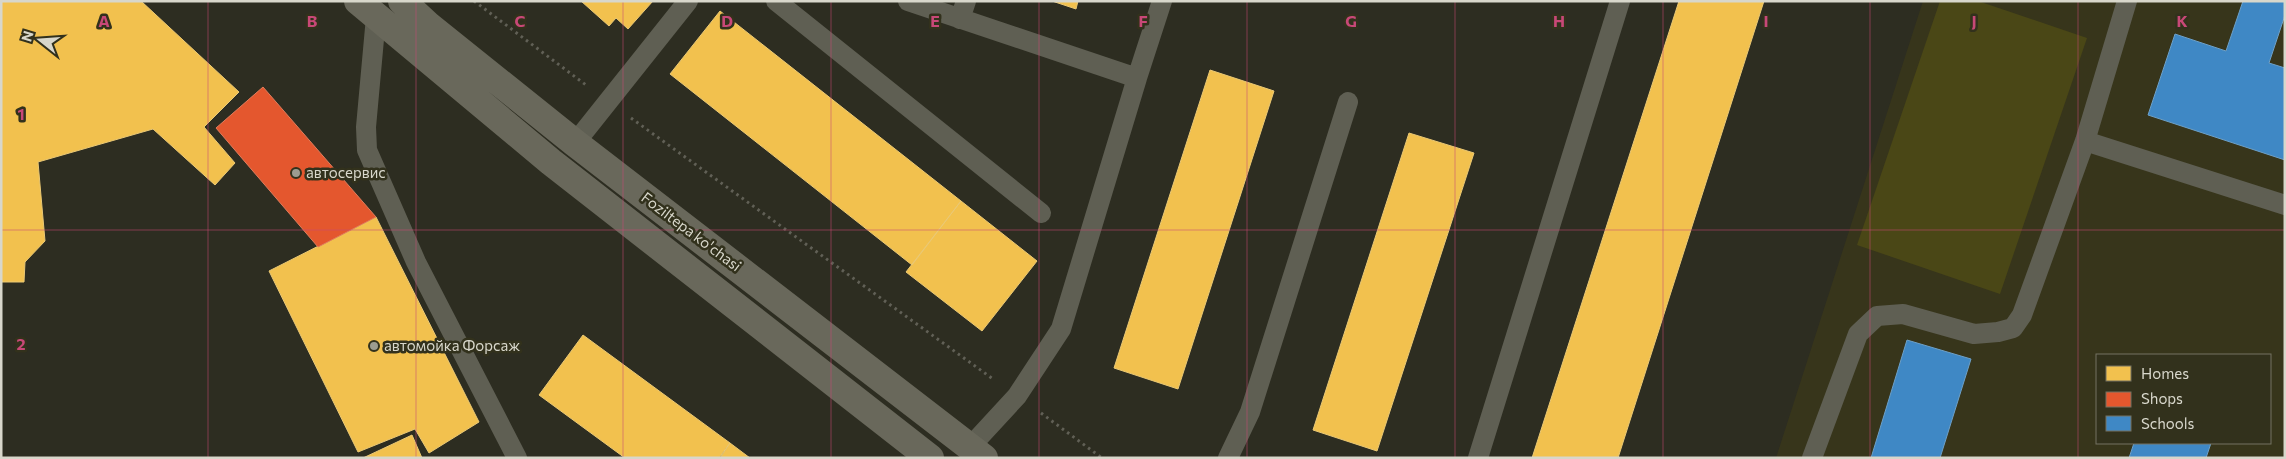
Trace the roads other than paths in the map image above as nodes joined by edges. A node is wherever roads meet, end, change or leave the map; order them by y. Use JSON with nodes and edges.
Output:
{"nodes":[{"id":1,"x":402,"y":1,"type":"edge"},
{"id":2,"x":688,"y":1,"type":"edge"},
{"id":3,"x":776,"y":1,"type":"edge"},
{"id":4,"x":908,"y":1,"type":"edge"},
{"id":5,"x":1162,"y":1,"type":"edge"},
{"id":6,"x":1620,"y":1,"type":"edge"},
{"id":7,"x":2127,"y":1,"type":"edge"},
{"id":8,"x":367,"y":9,"type":"edge"},
{"id":9,"x":963,"y":10,"type":"edge"},
{"id":10,"x":1138,"y":78,"type":"junction"},
{"id":11,"x":1348,"y":102,"type":"dead end"},
{"id":12,"x":2085,"y":141,"type":"junction"},
{"id":13,"x":575,"y":143,"type":"junction"},
{"id":14,"x":2285,"y":205,"type":"edge"},
{"id":15,"x":1041,"y":213,"type":"dead end"},
{"id":16,"x":977,"y":452,"type":"edge"},
{"id":17,"x":517,"y":458,"type":"edge"},
{"id":18,"x":930,"y":458,"type":"edge"},
{"id":19,"x":1228,"y":458,"type":"edge"},
{"id":20,"x":1478,"y":458,"type":"edge"},
{"id":21,"x":1812,"y":458,"type":"edge"}],
"edges":[{"from":1,"to":13,"type":"main road","name":"Foziltepa ko'chasi"},
{"from":2,"to":13,"type":"lane"},
{"from":3,"to":15,"type":"lane"},
{"from":4,"to":9,"type":"lane"},
{"from":5,"to":10,"type":"lane"},
{"from":6,"to":20,"type":"lane"},
{"from":7,"to":12,"type":"lane"},
{"from":8,"to":17,"type":"lane"},
{"from":8,"to":18,"type":"main road","name":"Foziltepa ko'chasi"},
{"from":9,"to":10,"type":"lane"},
{"from":10,"to":16,"type":"lane"},
{"from":11,"to":19,"type":"lane"},
{"from":12,"to":14,"type":"lane"},
{"from":12,"to":21,"type":"lane"},
{"from":13,"to":16,"type":"main road","name":"Foziltepa ko'chasi"}]}
